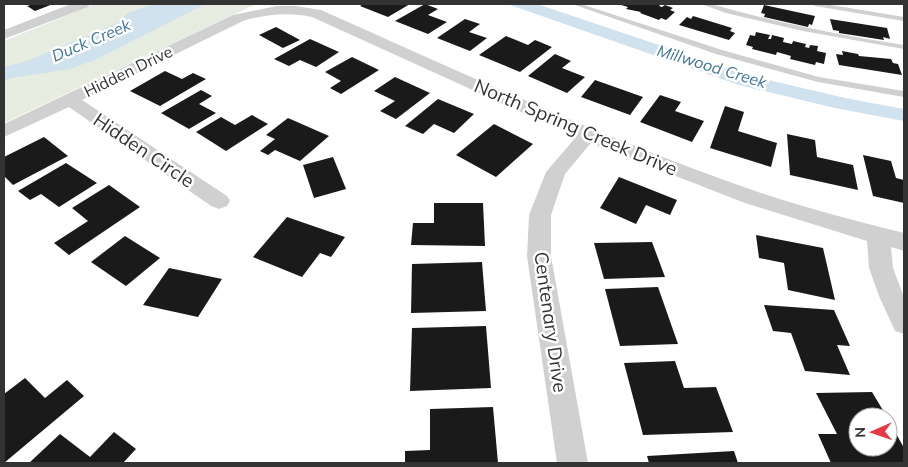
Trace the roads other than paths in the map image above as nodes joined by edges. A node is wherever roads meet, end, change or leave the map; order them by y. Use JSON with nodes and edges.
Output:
{"nodes":[{"id":1,"x":83,"y":4,"type":"edge"},
{"id":2,"x":575,"y":4,"type":"edge"},
{"id":3,"x":704,"y":4,"type":"edge"},
{"id":4,"x":740,"y":4,"type":"edge"},
{"id":5,"x":815,"y":4,"type":"edge"},
{"id":6,"x":733,"y":12,"type":"junction"},
{"id":7,"x":252,"y":13,"type":"joint"},
{"id":8,"x":904,"y":18,"type":"edge"},
{"id":9,"x":4,"y":35,"type":"edge"},
{"id":10,"x":904,"y":47,"type":"edge"},
{"id":11,"x":904,"y":94,"type":"edge"},
{"id":12,"x":69,"y":99,"type":"junction"},
{"id":13,"x":4,"y":131,"type":"edge"},
{"id":14,"x":588,"y":135,"type":"junction"},
{"id":15,"x":219,"y":201,"type":"dead end"},
{"id":16,"x":878,"y":236,"type":"junction"},
{"id":17,"x":904,"y":242,"type":"edge"},
{"id":18,"x":904,"y":323,"type":"edge"},
{"id":19,"x":572,"y":463,"type":"edge"}],
"edges":[{"from":1,"to":9,"type":"street"},
{"from":2,"to":11,"type":"lane"},
{"from":3,"to":6,"type":"lane"},
{"from":4,"to":6,"type":"lane"},
{"from":5,"to":8,"type":"lane"},
{"from":6,"to":10,"type":"lane"},
{"from":7,"to":12,"type":"street","name":"Hidden Drive"},
{"from":7,"to":14,"type":"street","name":"North Spring Creek Drive"},
{"from":12,"to":13,"type":"street","name":"Hidden Drive"},
{"from":12,"to":15,"type":"street","name":"Hidden Circle"},
{"from":14,"to":16,"type":"street","name":"North Spring Creek Drive"},
{"from":14,"to":19,"type":"street","name":"Centenary Drive"},
{"from":16,"to":17,"type":"street","name":"North Spring Creek Drive"},
{"from":16,"to":18,"type":"street"}]}
